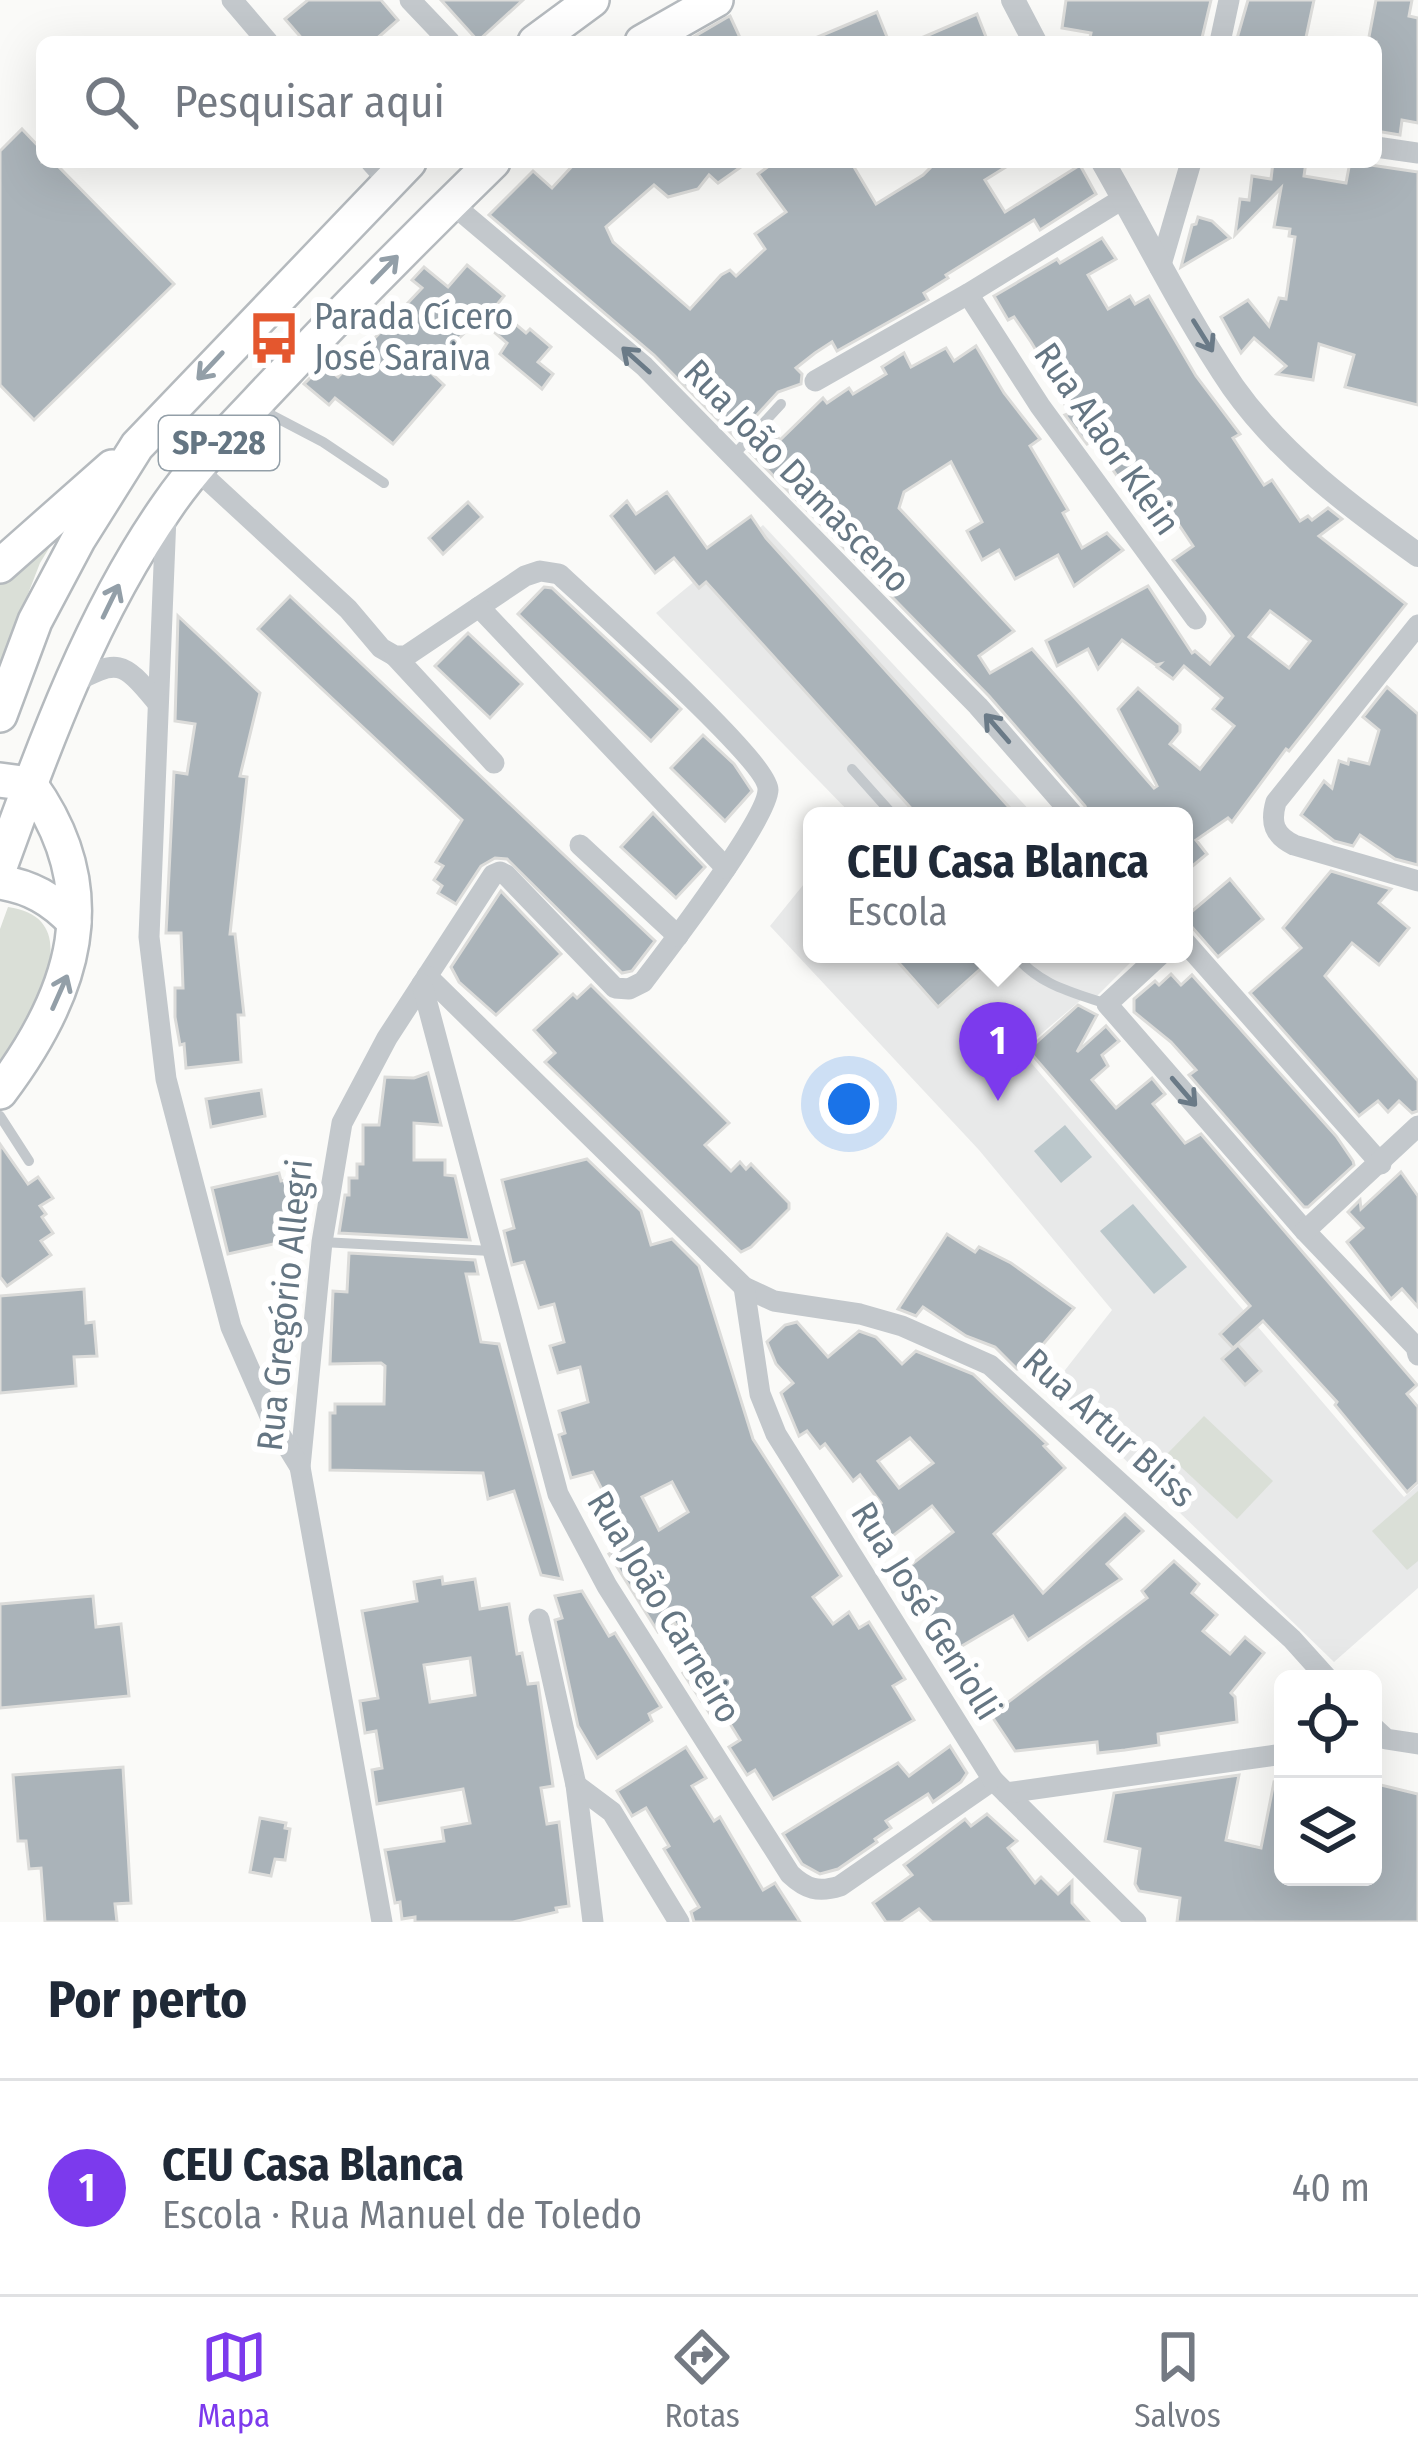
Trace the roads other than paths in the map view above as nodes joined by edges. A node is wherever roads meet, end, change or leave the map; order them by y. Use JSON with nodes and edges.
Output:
{"nodes":[{"id":1,"x":232,"y":0,"type":"edge"},
{"id":2,"x":410,"y":0,"type":"edge"},
{"id":3,"x":592,"y":0,"type":"edge"},
{"id":4,"x":716,"y":0,"type":"edge"},
{"id":5,"x":1012,"y":0,"type":"edge"},
{"id":6,"x":1229,"y":0,"type":"edge"},
{"id":7,"x":263,"y":36,"type":"edge"},
{"id":8,"x":444,"y":36,"type":"edge"},
{"id":9,"x":543,"y":36,"type":"edge"},
{"id":10,"x":653,"y":36,"type":"edge"},
{"id":11,"x":1032,"y":36,"type":"edge"},
{"id":12,"x":1221,"y":36,"type":"edge"},
{"id":13,"x":1382,"y":148,"type":"edge"},
{"id":14,"x":1418,"y":153,"type":"edge"},
{"id":15,"x":487,"y":168,"type":"edge"},
{"id":16,"x":1106,"y":168,"type":"edge"},
{"id":17,"x":1188,"y":168,"type":"edge"},
{"id":18,"x":390,"y":169,"type":"edge"},
{"id":19,"x":1124,"y":198,"type":"junction"},
{"id":20,"x":451,"y":203,"type":"junction"},
{"id":21,"x":1160,"y":268,"type":"junction"},
{"id":22,"x":968,"y":294,"type":"junction"},
{"id":23,"x":815,"y":381,"type":"dead end"},
{"id":24,"x":781,"y":404,"type":"dead end"},
{"id":25,"x":254,"y":406,"type":"junction"},
{"id":26,"x":136,"y":446,"type":"junction"},
{"id":27,"x":731,"y":458,"type":"junction"},
{"id":28,"x":195,"y":468,"type":"junction"},
{"id":29,"x":383,"y":483,"type":"dead end"},
{"id":30,"x":166,"y":507,"type":"junction"},
{"id":31,"x":1373,"y":523,"type":"junction"},
{"id":32,"x":1418,"y":530,"type":"edge"},
{"id":33,"x":1418,"y":554,"type":"edge"},
{"id":34,"x":0,"y":566,"type":"edge"},
{"id":35,"x":479,"y":607,"type":"junction"},
{"id":36,"x":1196,"y":619,"type":"dead end"},
{"id":37,"x":1418,"y":625,"type":"edge"},
{"id":38,"x":395,"y":656,"type":"junction"},
{"id":39,"x":71,"y":685,"type":"junction"},
{"id":40,"x":156,"y":701,"type":"junction"},
{"id":41,"x":0,"y":715,"type":"edge"},
{"id":42,"x":494,"y":763,"type":"dead end"},
{"id":43,"x":852,"y":769,"type":"dead end"},
{"id":44,"x":15,"y":782,"type":"edge"},
{"id":45,"x":886,"y":807,"type":"edge"},
{"id":46,"x":1066,"y":807,"type":"edge"},
{"id":47,"x":580,"y":845,"type":"dead end"},
{"id":48,"x":0,"y":867,"type":"edge"},
{"id":49,"x":726,"y":868,"type":"junction"},
{"id":50,"x":1418,"y":881,"type":"edge"},
{"id":51,"x":0,"y":882,"type":"edge"},
{"id":52,"x":74,"y":922,"type":"junction"},
{"id":53,"x":678,"y":936,"type":"junction"},
{"id":54,"x":1193,"y":951,"type":"edge"},
{"id":55,"x":1021,"y":963,"type":"edge"},
{"id":56,"x":1151,"y":963,"type":"edge"},
{"id":57,"x":425,"y":980,"type":"junction"},
{"id":58,"x":1107,"y":1004,"type":"junction"},
{"id":59,"x":0,"y":1092,"type":"edge"},
{"id":60,"x":0,"y":1116,"type":"edge"},
{"id":61,"x":1418,"y":1126,"type":"edge"},
{"id":62,"x":29,"y":1161,"type":"dead end"},
{"id":63,"x":1381,"y":1164,"type":"junction"},
{"id":64,"x":1305,"y":1231,"type":"junction"},
{"id":65,"x":322,"y":1242,"type":"junction"},
{"id":66,"x":490,"y":1251,"type":"junction"},
{"id":67,"x":744,"y":1287,"type":"junction"},
{"id":68,"x":1417,"y":1349,"type":"edge"},
{"id":69,"x":300,"y":1467,"type":"junction"},
{"id":70,"x":539,"y":1619,"type":"dead end"},
{"id":71,"x":1320,"y":1670,"type":"edge"},
{"id":72,"x":1382,"y":1737,"type":"edge"},
{"id":73,"x":1418,"y":1744,"type":"edge"},
{"id":74,"x":1274,"y":1755,"type":"edge"},
{"id":75,"x":576,"y":1785,"type":"junction"},
{"id":76,"x":999,"y":1787,"type":"junction"},
{"id":77,"x":586,"y":1921,"type":"edge"},
{"id":78,"x":382,"y":1922,"type":"edge"},
{"id":79,"x":679,"y":1922,"type":"edge"},
{"id":80,"x":1136,"y":1922,"type":"edge"}],
"edges":[{"from":1,"to":7,"type":"street"},
{"from":2,"to":8,"type":"street"},
{"from":3,"to":9,"type":"main road"},
{"from":4,"to":10,"type":"main road"},
{"from":5,"to":11,"type":"street"},
{"from":6,"to":12,"type":"street"},
{"from":13,"to":14,"type":"street"},
{"from":15,"to":20,"type":"main road","number":"SP-228"},
{"from":16,"to":19,"type":"street"},
{"from":17,"to":21,"type":"street"},
{"from":18,"to":26,"type":"main road","number":"SP-228","one_way":true},
{"from":19,"to":21,"type":"street"},
{"from":19,"to":22,"type":"street"},
{"from":25,"to":20,"type":"main road","number":"SP-228","one_way":true},
{"from":27,"to":20,"type":"street","name":"Rua João Damasceno","one_way":true},
{"from":21,"to":31,"type":"street","one_way":true},
{"from":22,"to":23,"type":"street"},
{"from":22,"to":36,"type":"street","name":"Rua Alaor Klein"},
{"from":24,"to":27,"type":"lane"},
{"from":25,"to":28,"type":"main road","number":"SP-228"},
{"from":25,"to":29,"type":"lane"},
{"from":26,"to":34,"type":"main road"},
{"from":26,"to":41,"type":"main road","number":"SP-228"},
{"from":46,"to":27,"type":"street","name":"Rua João Damasceno","one_way":true},
{"from":28,"to":30,"type":"main road","number":"SP-228"},
{"from":28,"to":38,"type":"street"},
{"from":39,"to":30,"type":"main road","number":"SP-228","one_way":true},
{"from":30,"to":40,"type":"street"},
{"from":31,"to":32,"type":"street"},
{"from":31,"to":33,"type":"street"},
{"from":35,"to":38,"type":"street"},
{"from":35,"to":49,"type":"street"},
{"from":35,"to":49,"type":"street"},
{"from":37,"to":50,"type":"street"},
{"from":38,"to":42,"type":"street"},
{"from":39,"to":40,"type":"street"},
{"from":39,"to":44,"type":"main road","number":"SP-228"},
{"from":40,"to":69,"type":"street"},
{"from":43,"to":45,"type":"lane"},
{"from":44,"to":48,"type":"main road","number":"SP-228"},
{"from":44,"to":52,"type":"main road"},
{"from":47,"to":53,"type":"street"},
{"from":49,"to":53,"type":"street"},
{"from":51,"to":52,"type":"main road"},
{"from":59,"to":52,"type":"main road","one_way":true},
{"from":53,"to":57,"type":"street","name":"Rua Gregório Allegri"},
{"from":54,"to":63,"type":"street"},
{"from":55,"to":58,"type":"lane"},
{"from":56,"to":58,"type":"street"},
{"from":57,"to":65,"type":"street","name":"Rua Gregório Allegri"},
{"from":57,"to":66,"type":"street","name":"Rua João Carneiro"},
{"from":57,"to":67,"type":"street","name":"Rua Artur Bliss"},
{"from":58,"to":64,"type":"street","one_way":true},
{"from":60,"to":62,"type":"lane"},
{"from":61,"to":63,"type":"street"},
{"from":63,"to":64,"type":"street"},
{"from":64,"to":68,"type":"street"},
{"from":65,"to":66,"type":"lane"},
{"from":65,"to":69,"type":"street","name":"Rua Gregório Allegri"},
{"from":66,"to":76,"type":"street","name":"Rua João Carneiro"},
{"from":67,"to":71,"type":"street","name":"Rua Artur Bliss"},
{"from":67,"to":76,"type":"street","name":"Rua José Geniolli"},
{"from":69,"to":78,"type":"street","name":"Rua Gregório Allegri"},
{"from":70,"to":75,"type":"street"},
{"from":72,"to":73,"type":"street"},
{"from":74,"to":76,"type":"street"},
{"from":75,"to":77,"type":"street"},
{"from":75,"to":79,"type":"street"},
{"from":76,"to":80,"type":"street","name":"Rua José Geniolli"}]}
